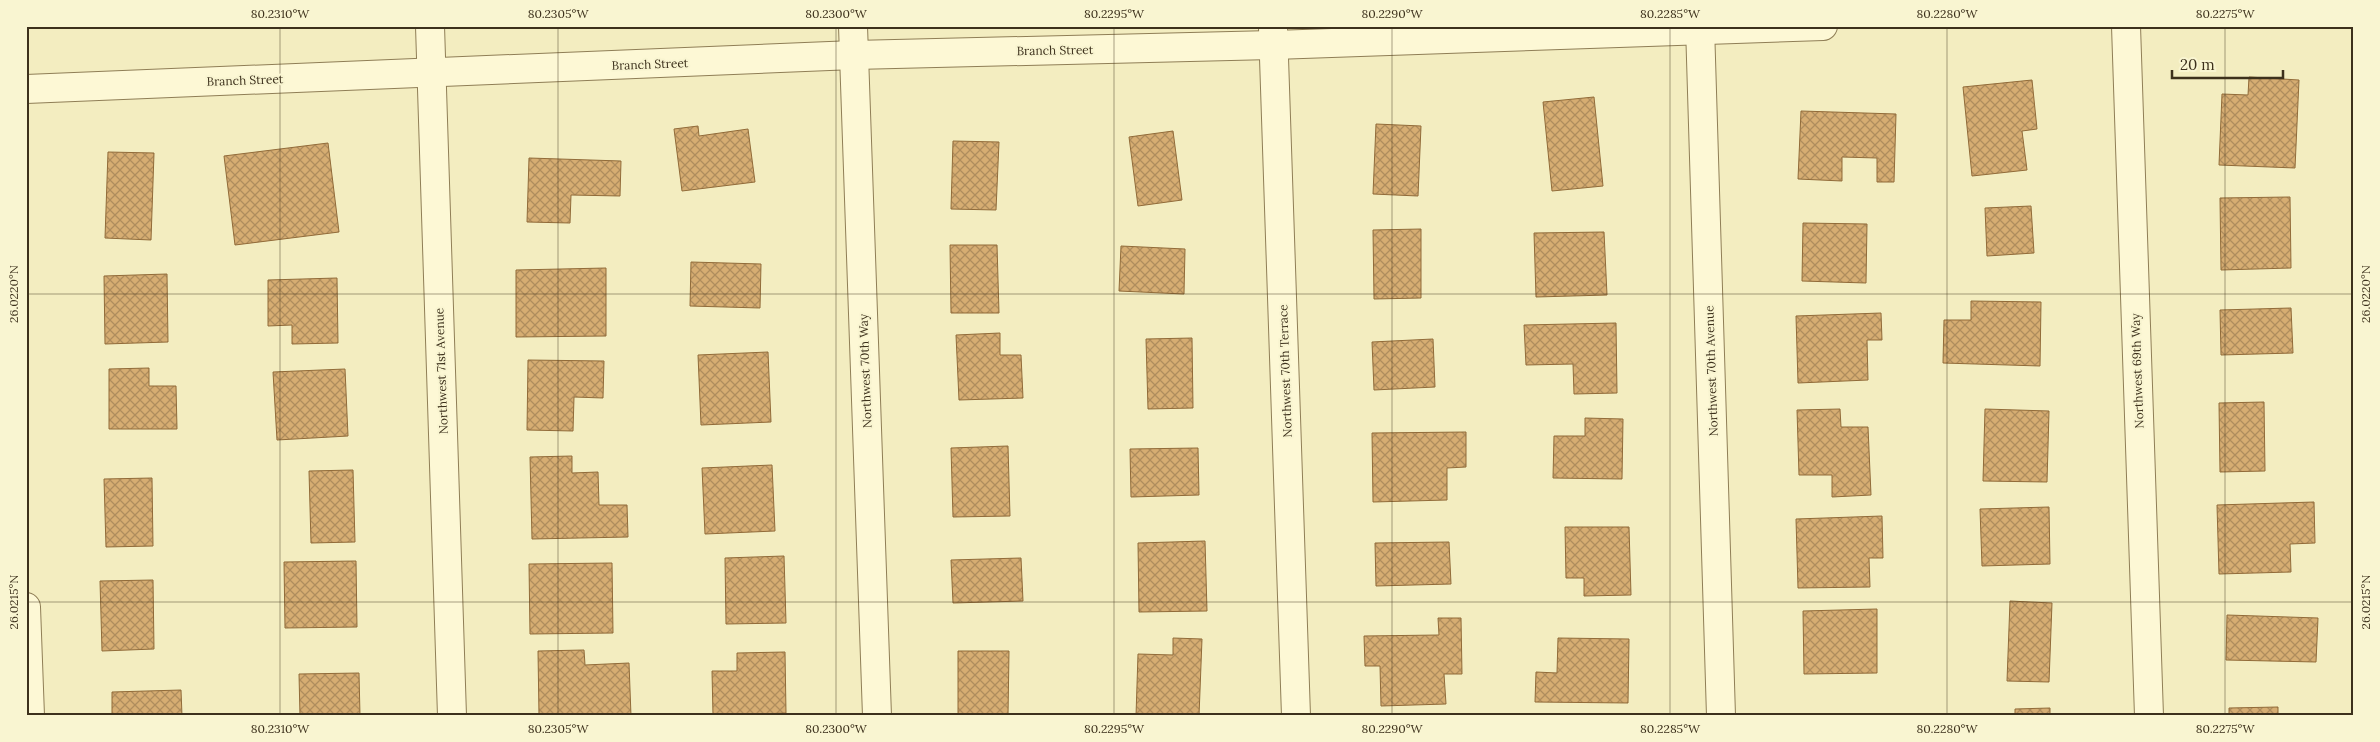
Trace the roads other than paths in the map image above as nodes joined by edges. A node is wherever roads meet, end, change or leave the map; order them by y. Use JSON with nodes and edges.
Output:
{"nodes":[{"id":1,"x":430,"y":26,"type":"edge"},
{"id":2,"x":853,"y":26,"type":"edge"},
{"id":3,"x":1823,"y":26,"type":"edge"},
{"id":4,"x":2126,"y":26,"type":"edge"},
{"id":5,"x":1700,"y":28,"type":"edge"},
{"id":6,"x":1274,"y":35,"type":"edge"},
{"id":7,"x":854,"y":55,"type":"junction"},
{"id":8,"x":432,"y":73,"type":"junction"},
{"id":9,"x":26,"y":89,"type":"edge"},
{"id":10,"x":26,"y":607,"type":"edge"},
{"id":11,"x":30,"y":716,"type":"edge"},
{"id":12,"x":452,"y":716,"type":"edge"},
{"id":13,"x":877,"y":716,"type":"edge"},
{"id":14,"x":1296,"y":716,"type":"edge"},
{"id":15,"x":1722,"y":716,"type":"edge"},
{"id":16,"x":2149,"y":716,"type":"edge"}],
"edges":[{"from":1,"to":8,"type":"street","name":"Northwest 71st Avenue"},
{"from":2,"to":7,"type":"street","name":"Northwest 70th Way"},
{"from":3,"to":5,"type":"street","name":"Branch Street"},
{"from":4,"to":16,"type":"street","name":"Northwest 69th Way"},
{"from":5,"to":6,"type":"street","name":"Branch Street"},
{"from":5,"to":15,"type":"street","name":"Northwest 70th Avenue"},
{"from":6,"to":7,"type":"street","name":"Branch Street"},
{"from":6,"to":14,"type":"street","name":"Northwest 70th Terrace"},
{"from":7,"to":8,"type":"street","name":"Branch Street"},
{"from":7,"to":13,"type":"street","name":"Northwest 70th Way"},
{"from":8,"to":9,"type":"street","name":"Branch Street"},
{"from":8,"to":12,"type":"street","name":"Northwest 71st Avenue"},
{"from":10,"to":11,"type":"street"}]}
